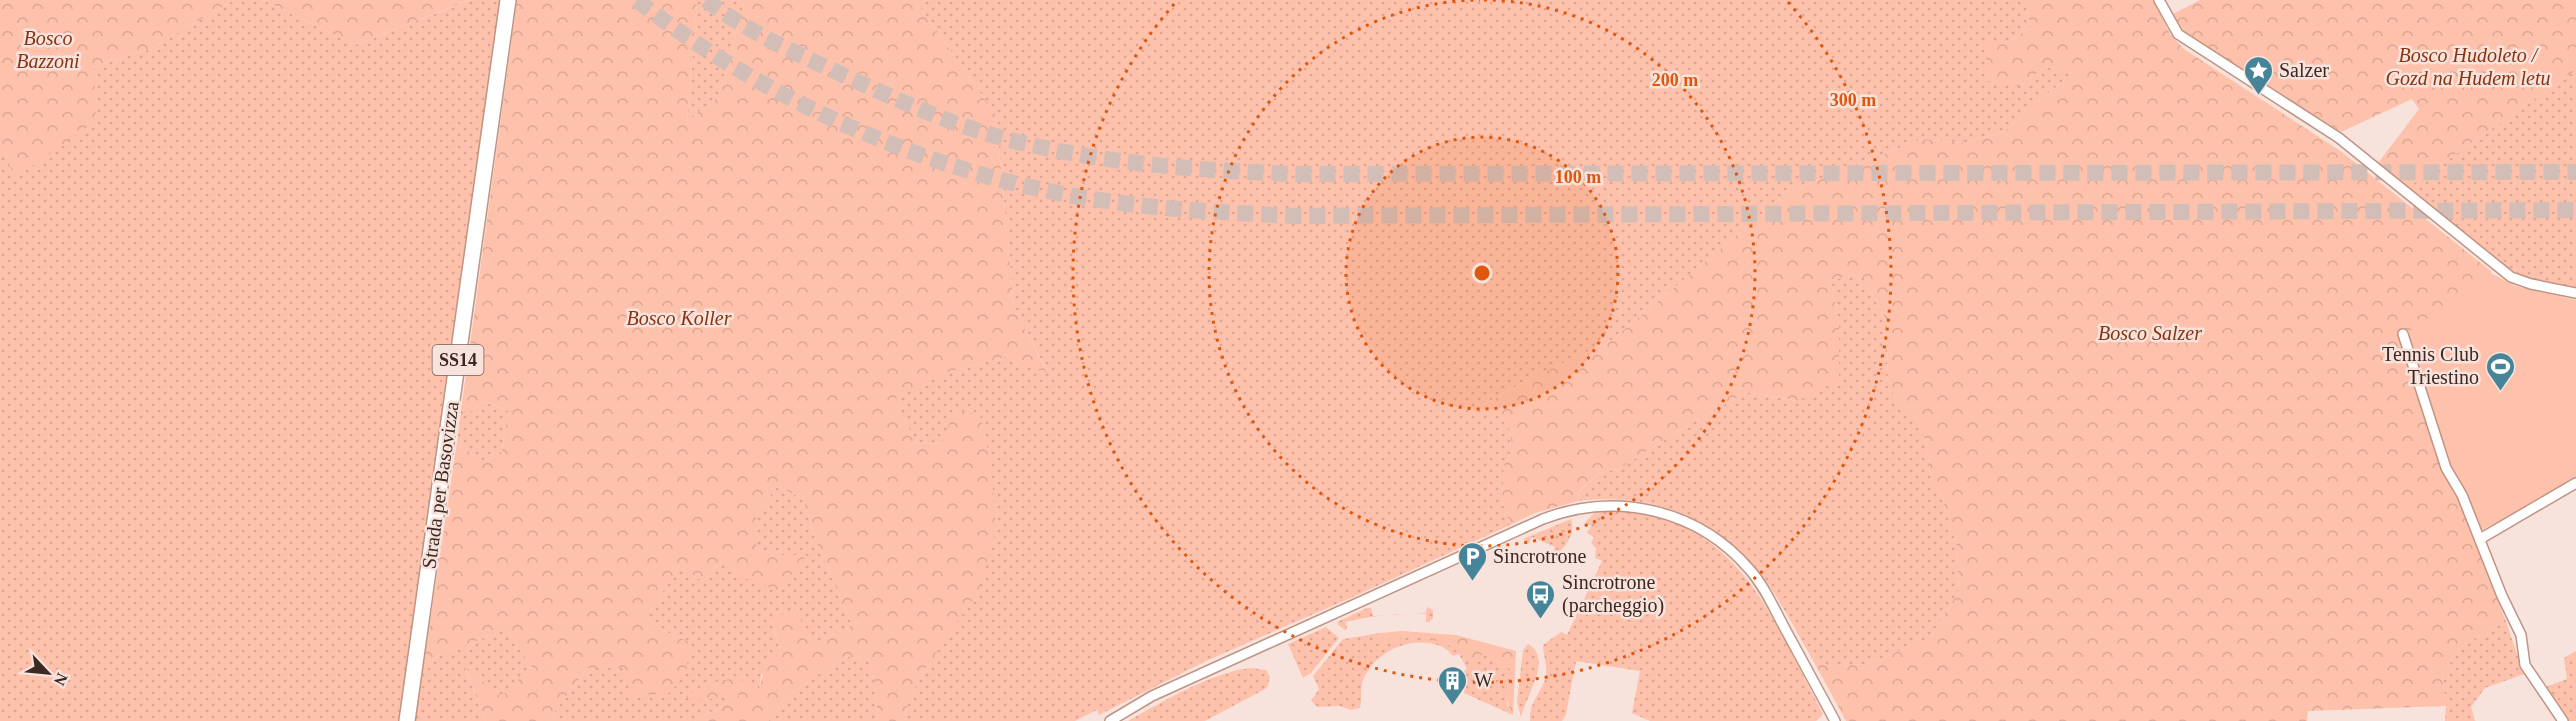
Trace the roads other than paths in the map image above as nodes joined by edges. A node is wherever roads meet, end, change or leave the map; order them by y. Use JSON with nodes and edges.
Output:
{"nodes":[{"id":1,"x":508,"y":0,"type":"edge"},
{"id":2,"x":2159,"y":0,"type":"edge"},
{"id":3,"x":2576,"y":293,"type":"edge"},
{"id":4,"x":2403,"y":334,"type":"dead end"},
{"id":5,"x":2576,"y":483,"type":"edge"},
{"id":6,"x":2480,"y":539,"type":"junction"},
{"id":7,"x":407,"y":721,"type":"edge"},
{"id":8,"x":1110,"y":721,"type":"edge"},
{"id":9,"x":1835,"y":721,"type":"edge"},
{"id":10,"x":2563,"y":721,"type":"edge"}],
"edges":[{"from":1,"to":7,"type":"main road","name":"Strada per Basovizza","number":"SS14"},
{"from":2,"to":3,"type":"street"},
{"from":4,"to":6,"type":"street"},
{"from":5,"to":6,"type":"street"},
{"from":6,"to":10,"type":"street"},
{"from":8,"to":9,"type":"street"}]}
